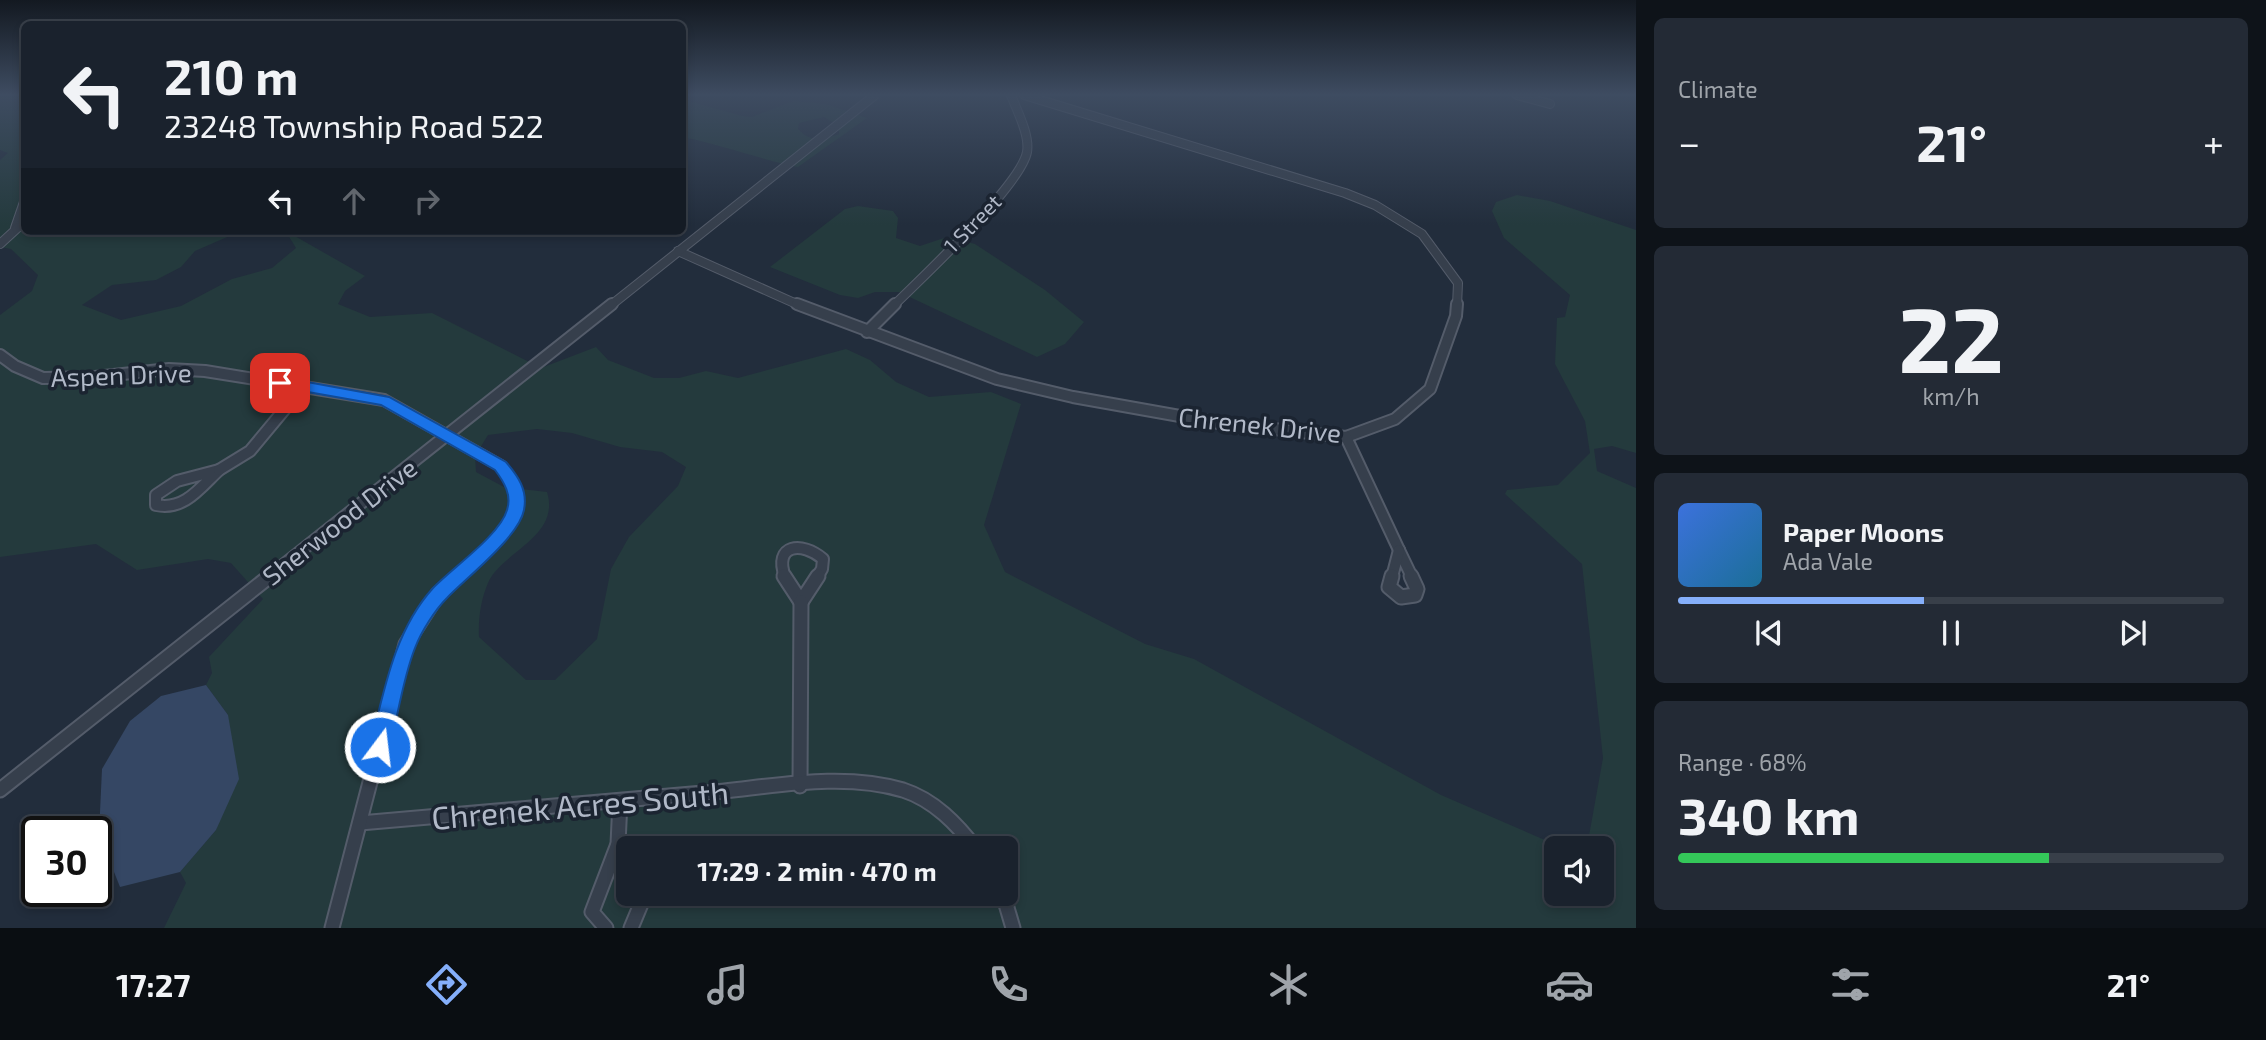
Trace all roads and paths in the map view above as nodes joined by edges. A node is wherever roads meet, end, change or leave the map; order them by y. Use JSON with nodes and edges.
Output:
{"nodes":[{"id":1,"x":820,"y":138,"type":"edge"},
{"id":2,"x":1024,"y":138,"type":"edge"},
{"id":3,"x":1166,"y":138,"type":"edge"},
{"id":4,"x":21,"y":205,"type":"edge"},
{"id":5,"x":21,"y":224,"type":"edge"},
{"id":6,"x":15,"y":228,"type":"junction"},
{"id":7,"x":0,"y":244,"type":"edge"},
{"id":8,"x":678,"y":251,"type":"junction"},
{"id":9,"x":867,"y":332,"type":"junction"},
{"id":10,"x":0,"y":355,"type":"edge"},
{"id":11,"x":304,"y":386,"type":"junction"},
{"id":12,"x":447,"y":435,"type":"junction"},
{"id":13,"x":1346,"y":437,"type":"junction"},
{"id":14,"x":219,"y":470,"type":"junction"},
{"id":15,"x":1399,"y":549,"type":"dead end"},
{"id":16,"x":801,"y":602,"type":"junction"},
{"id":17,"x":800,"y":786,"type":"junction"},
{"id":18,"x":0,"y":790,"type":"edge"},
{"id":19,"x":620,"y":801,"type":"junction"},
{"id":20,"x":360,"y":823,"type":"junction"},
{"id":21,"x":618,"y":836,"type":"edge"},
{"id":22,"x":966,"y":836,"type":"edge"},
{"id":23,"x":616,"y":849,"type":"edge"},
{"id":24,"x":640,"y":906,"type":"edge"},
{"id":25,"x":1007,"y":906,"type":"edge"},
{"id":26,"x":332,"y":928,"type":"edge"},
{"id":27,"x":606,"y":928,"type":"edge"},
{"id":28,"x":631,"y":928,"type":"edge"},
{"id":29,"x":1013,"y":928,"type":"edge"}],
"edges":[{"from":1,"to":8,"type":"street","name":"Sherwood Drive"},
{"from":2,"to":9,"type":"street","name":"1 Street"},
{"from":3,"to":13,"type":"street","name":"Chrenek Drive"},
{"from":4,"to":6,"type":"street"},
{"from":5,"to":6,"type":"street"},
{"from":6,"to":7,"type":"street"},
{"from":8,"to":9,"type":"street","name":"Chrenek Drive"},
{"from":8,"to":12,"type":"street","name":"Sherwood Drive"},
{"from":9,"to":13,"type":"street","name":"Chrenek Drive"},
{"from":10,"to":11,"type":"street","name":"Aspen Drive"},
{"from":11,"to":12,"type":"street","name":"Aspen Drive"},
{"from":11,"to":14,"type":"street"},
{"from":12,"to":18,"type":"street","name":"Sherwood Drive"},
{"from":12,"to":20,"type":"street","name":"Aspen Drive"},
{"from":13,"to":15,"type":"street"},
{"from":14,"to":14,"type":"street"},
{"from":16,"to":16,"type":"street"},
{"from":16,"to":17,"type":"street"},
{"from":17,"to":19,"type":"street","name":"Chrenek Acres South"},
{"from":17,"to":22,"type":"street","name":"Chrenek Acres South"},
{"from":19,"to":20,"type":"street","name":"Chrenek Acres South"},
{"from":19,"to":21,"type":"street"},
{"from":20,"to":26,"type":"street"},
{"from":23,"to":27,"type":"street"},
{"from":24,"to":28,"type":"street"},
{"from":25,"to":29,"type":"street"}]}
